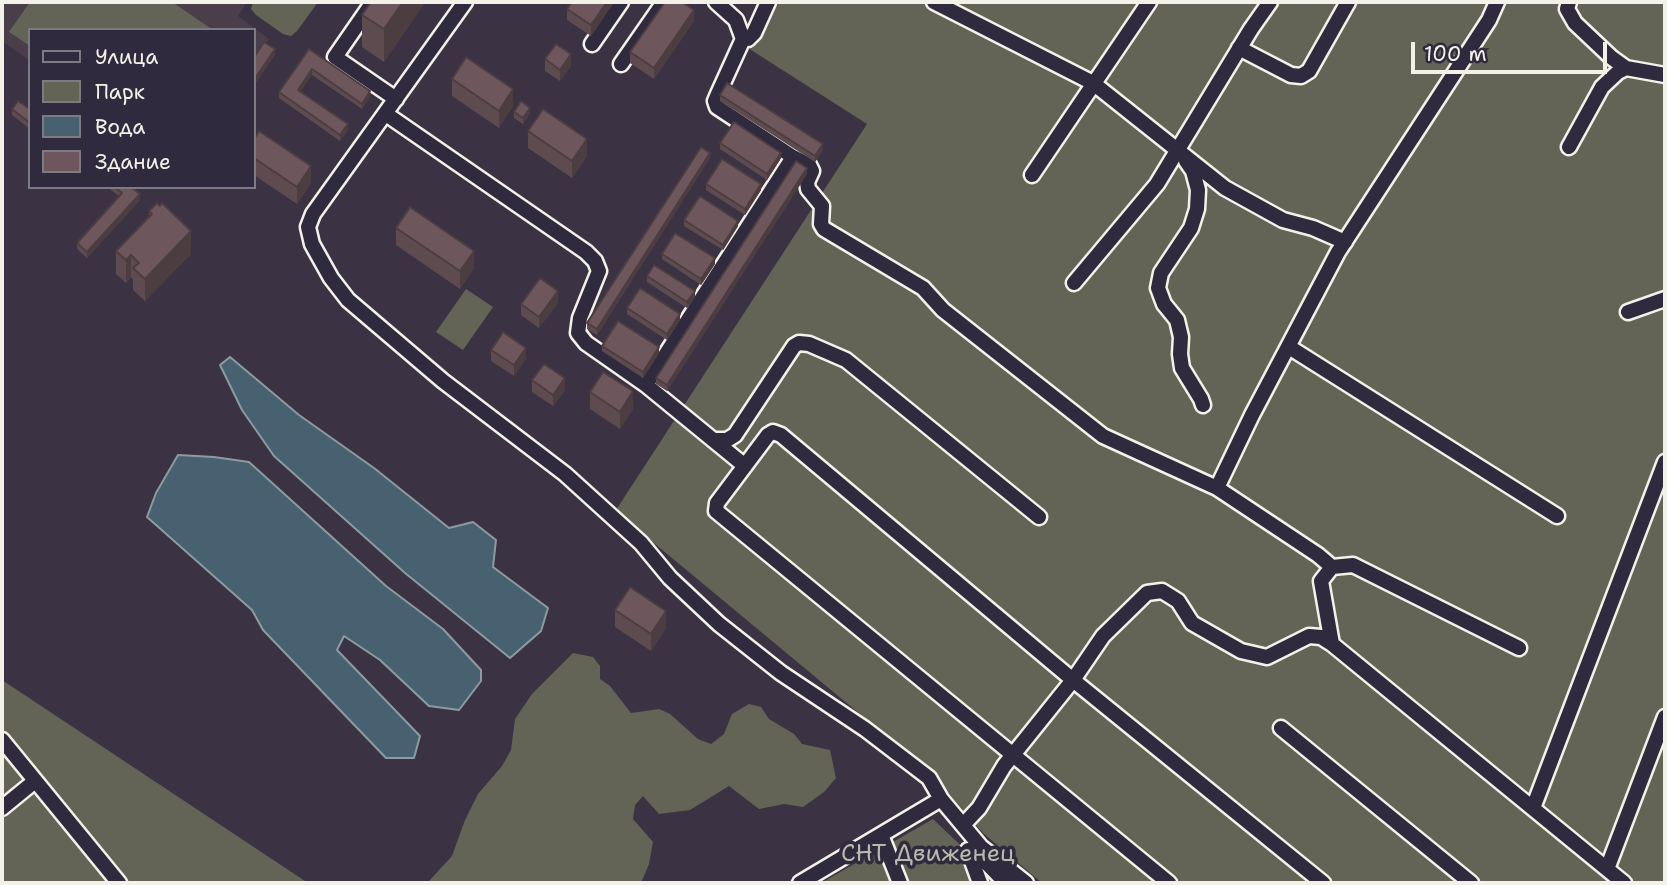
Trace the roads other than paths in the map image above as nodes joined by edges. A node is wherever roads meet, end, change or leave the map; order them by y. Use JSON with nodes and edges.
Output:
{"nodes":[{"id":1,"x":373,"y":2,"type":"edge"},
{"id":2,"x":465,"y":2,"type":"edge"},
{"id":3,"x":621,"y":2,"type":"edge"},
{"id":4,"x":664,"y":2,"type":"edge"},
{"id":5,"x":716,"y":2,"type":"edge"},
{"id":6,"x":768,"y":2,"type":"edge"},
{"id":7,"x":934,"y":2,"type":"edge"},
{"id":8,"x":1149,"y":2,"type":"edge"},
{"id":9,"x":1270,"y":2,"type":"edge"},
{"id":10,"x":1348,"y":2,"type":"edge"},
{"id":11,"x":1497,"y":2,"type":"edge"},
{"id":12,"x":1569,"y":2,"type":"edge"},
{"id":13,"x":743,"y":39,"type":"junction"},
{"id":14,"x":592,"y":44,"type":"dead end"},
{"id":15,"x":1239,"y":48,"type":"junction"},
{"id":16,"x":621,"y":64,"type":"dead end"},
{"id":17,"x":1626,"y":68,"type":"junction"},
{"id":18,"x":1665,"y":75,"type":"edge"},
{"id":19,"x":1093,"y":83,"type":"junction"},
{"id":20,"x":396,"y":99,"type":"junction"},
{"id":21,"x":386,"y":114,"type":"junction"},
{"id":22,"x":1569,"y":146,"type":"dead end"},
{"id":23,"x":1180,"y":155,"type":"junction"},
{"id":24,"x":793,"y":157,"type":"junction"},
{"id":25,"x":1032,"y":175,"type":"dead end"},
{"id":26,"x":1345,"y":242,"type":"junction"},
{"id":27,"x":1074,"y":283,"type":"dead end"},
{"id":28,"x":1665,"y":299,"type":"edge"},
{"id":29,"x":1628,"y":312,"type":"dead end"},
{"id":30,"x":1289,"y":347,"type":"junction"},
{"id":31,"x":646,"y":385,"type":"junction"},
{"id":32,"x":1203,"y":405,"type":"dead end"},
{"id":33,"x":713,"y":440,"type":"junction"},
{"id":34,"x":1665,"y":462,"type":"edge"},
{"id":35,"x":745,"y":466,"type":"junction"},
{"id":36,"x":1217,"y":488,"type":"junction"},
{"id":37,"x":1557,"y":516,"type":"dead end"},
{"id":38,"x":1039,"y":517,"type":"dead end"},
{"id":39,"x":1332,"y":567,"type":"junction"},
{"id":40,"x":1332,"y":645,"type":"junction"},
{"id":41,"x":1519,"y":648,"type":"dead end"},
{"id":42,"x":1073,"y":680,"type":"junction"},
{"id":43,"x":1665,"y":717,"type":"edge"},
{"id":44,"x":1280,"y":728,"type":"dead end"},
{"id":45,"x":2,"y":740,"type":"edge"},
{"id":46,"x":1013,"y":755,"type":"junction"},
{"id":47,"x":35,"y":781,"type":"junction"},
{"id":48,"x":937,"y":801,"type":"junction"},
{"id":49,"x":2,"y":808,"type":"edge"},
{"id":50,"x":1533,"y":808,"type":"junction"},
{"id":51,"x":964,"y":832,"type":"junction"},
{"id":52,"x":881,"y":835,"type":"junction"},
{"id":53,"x":1607,"y":869,"type":"junction"},
{"id":54,"x":120,"y":883,"type":"edge"},
{"id":55,"x":800,"y":883,"type":"edge"},
{"id":56,"x":900,"y":883,"type":"edge"},
{"id":57,"x":980,"y":883,"type":"edge"},
{"id":58,"x":1006,"y":883,"type":"edge"},
{"id":59,"x":1026,"y":883,"type":"edge"},
{"id":60,"x":1169,"y":883,"type":"edge"},
{"id":61,"x":1322,"y":883,"type":"edge"},
{"id":62,"x":1471,"y":883,"type":"edge"},
{"id":63,"x":1624,"y":883,"type":"edge"}],
"edges":[{"from":1,"to":20,"type":"street"},
{"from":2,"to":20,"type":"street"},
{"from":3,"to":14,"type":"street"},
{"from":4,"to":16,"type":"street"},
{"from":5,"to":13,"type":"street"},
{"from":6,"to":13,"type":"street"},
{"from":7,"to":19,"type":"street"},
{"from":8,"to":19,"type":"street"},
{"from":9,"to":15,"type":"street"},
{"from":10,"to":15,"type":"street"},
{"from":11,"to":26,"type":"street"},
{"from":12,"to":17,"type":"street"},
{"from":13,"to":24,"type":"street"},
{"from":15,"to":23,"type":"street"},
{"from":17,"to":18,"type":"street"},
{"from":17,"to":22,"type":"street"},
{"from":19,"to":23,"type":"street"},
{"from":19,"to":25,"type":"street"},
{"from":20,"to":21,"type":"street"},
{"from":21,"to":31,"type":"street"},
{"from":21,"to":48,"type":"street"},
{"from":23,"to":26,"type":"street"},
{"from":23,"to":27,"type":"street"},
{"from":23,"to":32,"type":"street"},
{"from":24,"to":31,"type":"street"},
{"from":24,"to":36,"type":"street"},
{"from":26,"to":30,"type":"street"},
{"from":28,"to":29,"type":"street"},
{"from":30,"to":36,"type":"street"},
{"from":30,"to":37,"type":"street"},
{"from":31,"to":33,"type":"street"},
{"from":33,"to":35,"type":"street"},
{"from":33,"to":38,"type":"street"},
{"from":34,"to":50,"type":"street"},
{"from":35,"to":42,"type":"street"},
{"from":35,"to":46,"type":"street"},
{"from":36,"to":39,"type":"street"},
{"from":39,"to":40,"type":"street"},
{"from":39,"to":41,"type":"street"},
{"from":40,"to":42,"type":"street"},
{"from":40,"to":50,"type":"street"},
{"from":42,"to":46,"type":"street"},
{"from":42,"to":61,"type":"street"},
{"from":43,"to":53,"type":"street"},
{"from":44,"to":62,"type":"street"},
{"from":45,"to":47,"type":"street"},
{"from":46,"to":51,"type":"street"},
{"from":46,"to":60,"type":"street"},
{"from":47,"to":49,"type":"street"},
{"from":47,"to":54,"type":"street"},
{"from":48,"to":51,"type":"street"},
{"from":48,"to":52,"type":"street"},
{"from":50,"to":53,"type":"street"},
{"from":51,"to":57,"type":"street"},
{"from":51,"to":58,"type":"street"},
{"from":51,"to":59,"type":"street"},
{"from":52,"to":55,"type":"street"},
{"from":52,"to":56,"type":"street"},
{"from":53,"to":63,"type":"street"}]}
